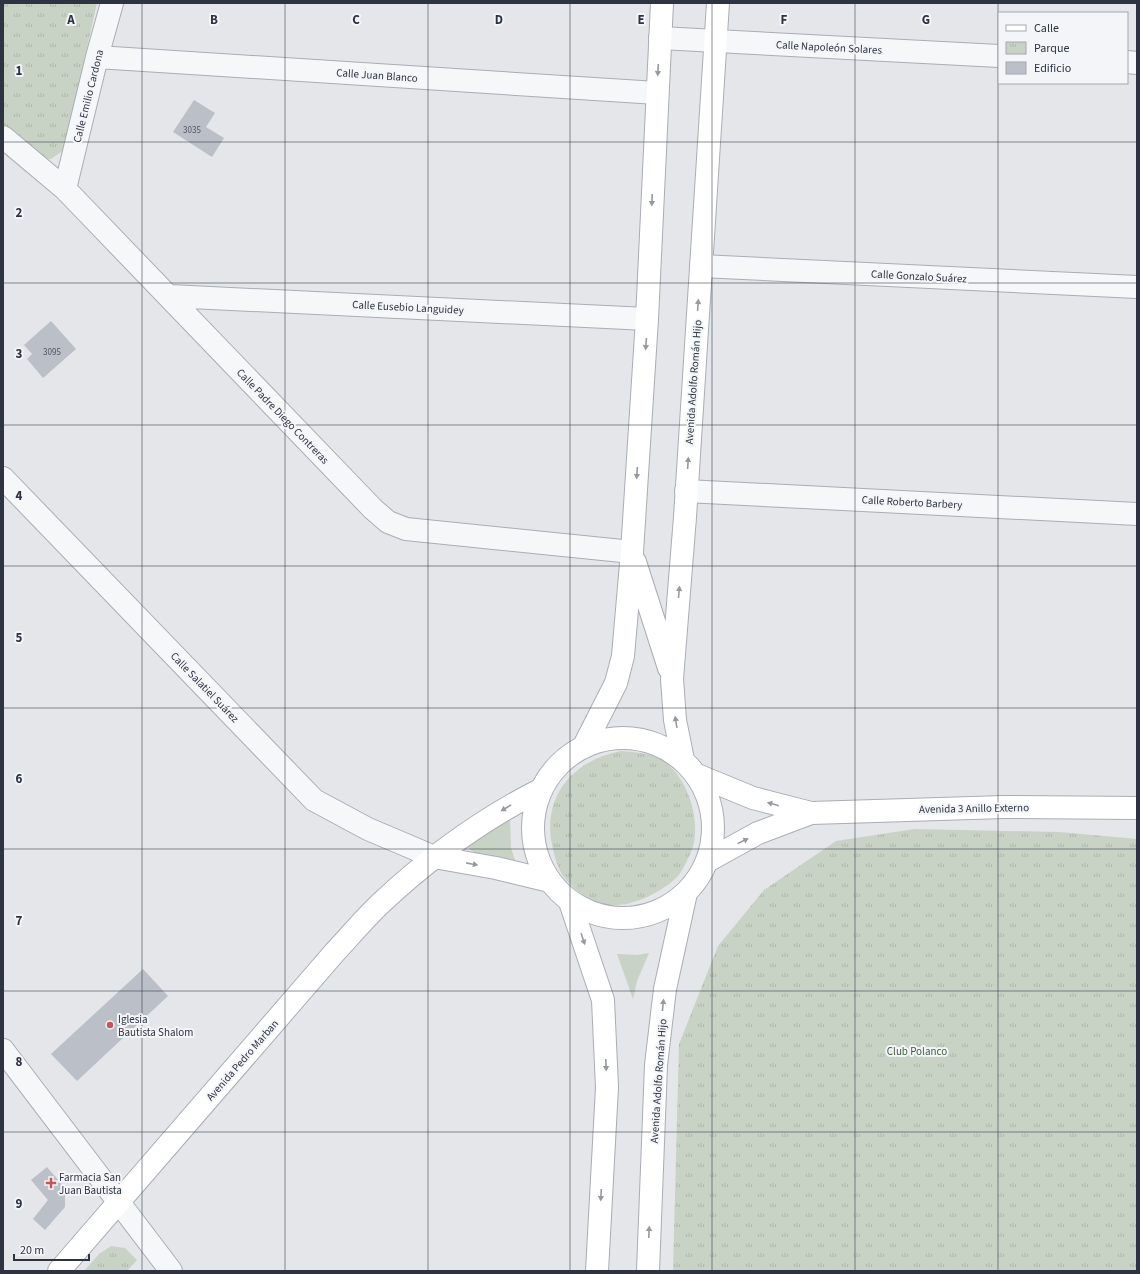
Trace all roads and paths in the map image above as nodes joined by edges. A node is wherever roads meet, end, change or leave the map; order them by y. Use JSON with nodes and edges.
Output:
{"nodes":[{"id":1,"x":112,"y":3,"type":"edge"},
{"id":2,"x":662,"y":3,"type":"edge"},
{"id":3,"x":718,"y":3,"type":"edge"},
{"id":4,"x":660,"y":38,"type":"junction"},
{"id":5,"x":717,"y":41,"type":"junction"},
{"id":6,"x":998,"y":56,"type":"edge"},
{"id":7,"x":97,"y":57,"type":"junction"},
{"id":8,"x":657,"y":93,"type":"junction"},
{"id":9,"x":3,"y":137,"type":"edge"},
{"id":10,"x":65,"y":189,"type":"junction"},
{"id":11,"x":701,"y":266,"type":"junction"},
{"id":12,"x":1137,"y":287,"type":"edge"},
{"id":13,"x":170,"y":296,"type":"junction"},
{"id":14,"x":647,"y":319,"type":"junction"},
{"id":15,"x":3,"y":478,"type":"edge"},
{"id":16,"x":686,"y":490,"type":"junction"},
{"id":17,"x":1137,"y":514,"type":"edge"},
{"id":18,"x":632,"y":552,"type":"junction"},
{"id":19,"x":672,"y":679,"type":"junction"},
{"id":20,"x":584,"y":746,"type":"junction"},
{"id":21,"x":690,"y":768,"type":"junction"},
{"id":22,"x":540,"y":790,"type":"junction"},
{"id":23,"x":1137,"y":808,"type":"edge"},
{"id":24,"x":811,"y":813,"type":"junction"},
{"id":25,"x":434,"y":857,"type":"junction"},
{"id":26,"x":709,"y":860,"type":"junction"},
{"id":27,"x":550,"y":881,"type":"junction"},
{"id":28,"x":686,"y":893,"type":"junction"},
{"id":29,"x":570,"y":902,"type":"junction"},
{"id":30,"x":3,"y":1050,"type":"edge"},
{"id":31,"x":119,"y":1201,"type":"junction"},
{"id":32,"x":58,"y":1271,"type":"edge"},
{"id":33,"x":171,"y":1271,"type":"edge"},
{"id":34,"x":598,"y":1271,"type":"edge"},
{"id":35,"x":648,"y":1271,"type":"edge"}],
"edges":[{"from":1,"to":7,"type":"street","name":"Calle Emilio Cardona"},
{"from":2,"to":4,"type":"main road"},
{"from":3,"to":5,"type":"main road","name":"Avenida Adolfo Román Hijo"},
{"from":4,"to":5,"type":"street","name":"Calle Napoleón Solares"},
{"from":4,"to":8,"type":"main road","one_way":true},
{"from":5,"to":6,"type":"street","name":"Calle Napoleón Solares"},
{"from":5,"to":11,"type":"main road","name":"Avenida Adolfo Román Hijo"},
{"from":7,"to":8,"type":"street","name":"Calle Juan Blanco"},
{"from":7,"to":10,"type":"street","name":"Calle Emilio Cardona"},
{"from":8,"to":14,"type":"main road","one_way":true},
{"from":9,"to":10,"type":"street","name":"Calle Padre Diego Contreras"},
{"from":10,"to":13,"type":"street","name":"Calle Padre Diego Contreras"},
{"from":11,"to":12,"type":"street","name":"Calle Gonzalo Suárez"},
{"from":16,"to":11,"type":"main road","name":"Avenida Adolfo Román Hijo","one_way":true},
{"from":13,"to":14,"type":"street","name":"Calle Eusebio Languidey"},
{"from":13,"to":18,"type":"street","name":"Calle Padre Diego Contreras"},
{"from":14,"to":18,"type":"main road","one_way":true},
{"from":15,"to":25,"type":"street","name":"Calle Salatiel Suárez"},
{"from":16,"to":17,"type":"street","name":"Calle Roberto Barbery"},
{"from":19,"to":16,"type":"main road","name":"Avenida Adolfo Román Hijo","one_way":true},
{"from":18,"to":19,"type":"main road"},
{"from":18,"to":20,"type":"main road"},
{"from":21,"to":19,"type":"main road","name":"Avenida Adolfo Román Hijo","one_way":true},
{"from":20,"to":21,"type":"main road","name":"Avenida 3 Anillo Externo"},
{"from":20,"to":22,"type":"main road","name":"Avenida 3 Anillo Externo"},
{"from":24,"to":21,"type":"main road","name":"Avenida 3 Anillo Externo","one_way":true},
{"from":21,"to":26,"type":"main road","name":"Avenida Adolfo Román Hijo"},
{"from":22,"to":25,"type":"main road","name":"Avenida Pedro Marban","one_way":true},
{"from":22,"to":27,"type":"main road"},
{"from":23,"to":24,"type":"main road","name":"Avenida 3 Anillo Externo"},
{"from":26,"to":24,"type":"main road","name":"Avenida 3 Anillo Externo","one_way":true},
{"from":25,"to":27,"type":"main road","one_way":true},
{"from":25,"to":31,"type":"main road","name":"Avenida Pedro Marban"},
{"from":26,"to":28,"type":"main road","name":"Avenida Adolfo Román Hijo"},
{"from":27,"to":29,"type":"main road"},
{"from":28,"to":29,"type":"main road","name":"Avenida Adolfo Román Hijo"},
{"from":35,"to":28,"type":"main road","name":"Avenida Adolfo Román Hijo","one_way":true},
{"from":29,"to":34,"type":"main road","one_way":true},
{"from":30,"to":31,"type":"street"},
{"from":31,"to":32,"type":"main road","name":"Avenida Pedro Marban"},
{"from":31,"to":33,"type":"street"}]}
